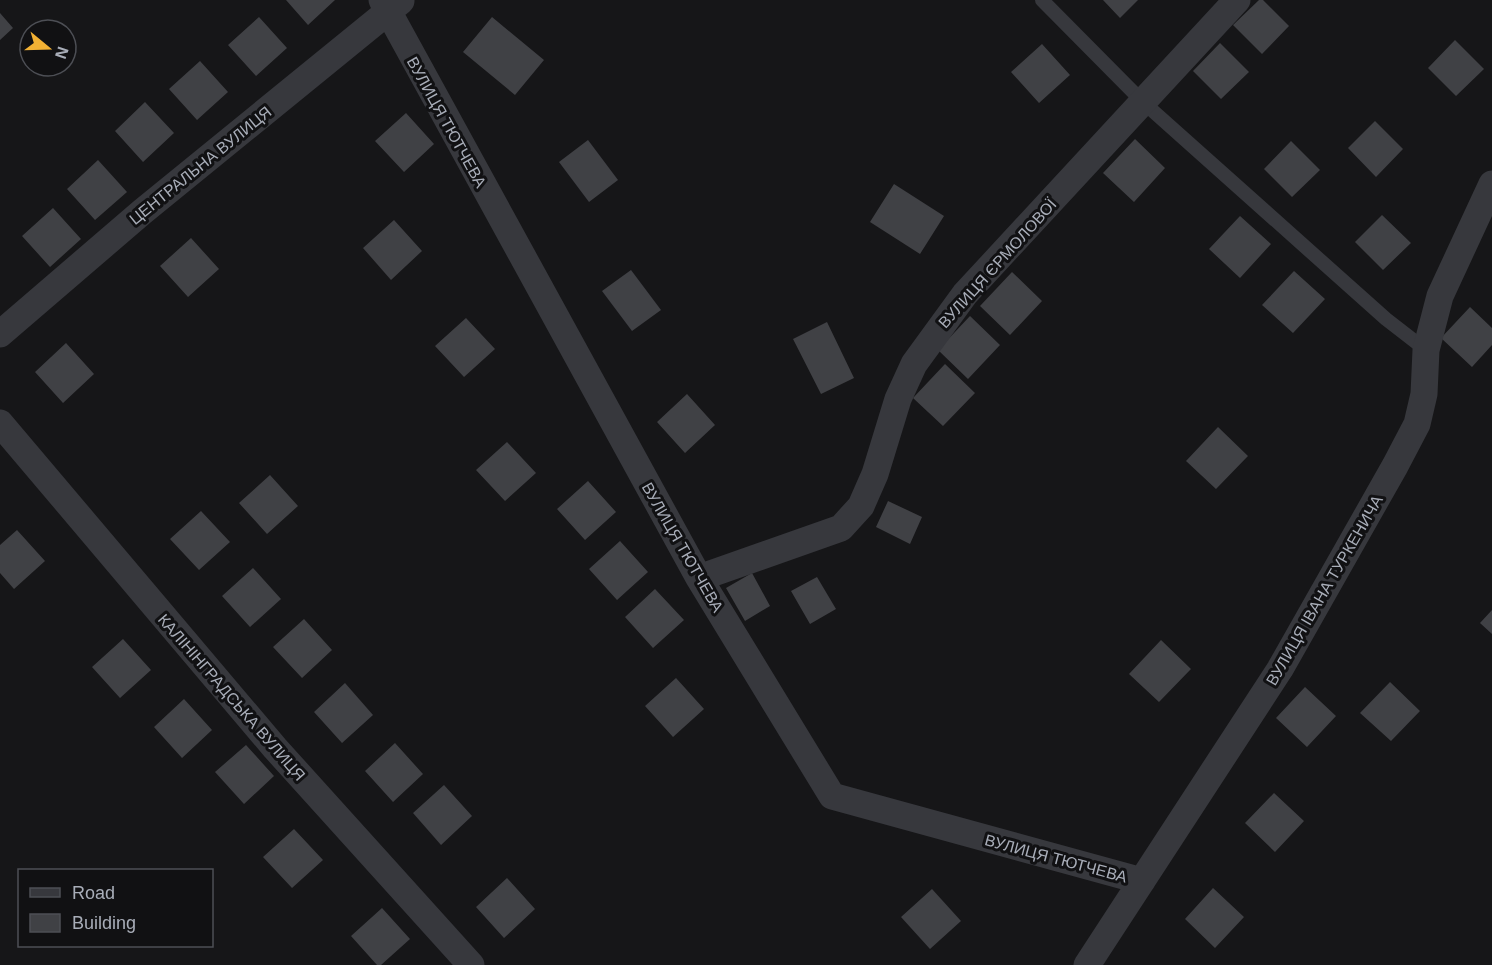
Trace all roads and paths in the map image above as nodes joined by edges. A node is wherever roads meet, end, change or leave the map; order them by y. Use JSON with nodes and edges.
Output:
{"nodes":[{"id":1,"x":1042,"y":0,"type":"edge"},
{"id":2,"x":1237,"y":0,"type":"edge"},
{"id":3,"x":390,"y":4,"type":"edge"},
{"id":4,"x":1144,"y":103,"type":"junction"},
{"id":5,"x":1492,"y":184,"type":"edge"},
{"id":6,"x":0,"y":334,"type":"edge"},
{"id":7,"x":1426,"y":350,"type":"junction"},
{"id":8,"x":0,"y":423,"type":"edge"},
{"id":9,"x":699,"y":578,"type":"junction"},
{"id":10,"x":1142,"y":881,"type":"junction"},
{"id":11,"x":471,"y":965,"type":"edge"},
{"id":12,"x":1087,"y":965,"type":"edge"}],
"edges":[{"from":1,"to":4,"type":"lane"},
{"from":2,"to":4,"type":"street","name":"ВУЛИЦЯ ЄРМОЛОВОЇ"},
{"from":3,"to":6,"type":"street","name":"ЦЕНТРАЛЬНА ВУЛИЦЯ"},
{"from":3,"to":9,"type":"street","name":"ВУЛИЦЯ ТЮТЧЕВА"},
{"from":4,"to":7,"type":"lane"},
{"from":4,"to":9,"type":"street","name":"ВУЛИЦЯ ЄРМОЛОВОЇ"},
{"from":5,"to":7,"type":"street","name":"ВУЛИЦЯ ІВАНА ТУРКЕНИЧА"},
{"from":7,"to":10,"type":"street","name":"ВУЛИЦЯ ІВАНА ТУРКЕНИЧА"},
{"from":8,"to":11,"type":"street","name":"КАЛІНІНГРАДСЬКА ВУЛИЦЯ"},
{"from":9,"to":10,"type":"street","name":"ВУЛИЦЯ ТЮТЧЕВА"},
{"from":10,"to":12,"type":"street","name":"ВУЛИЦЯ ІВАНА ТУРКЕНИЧА"}]}
